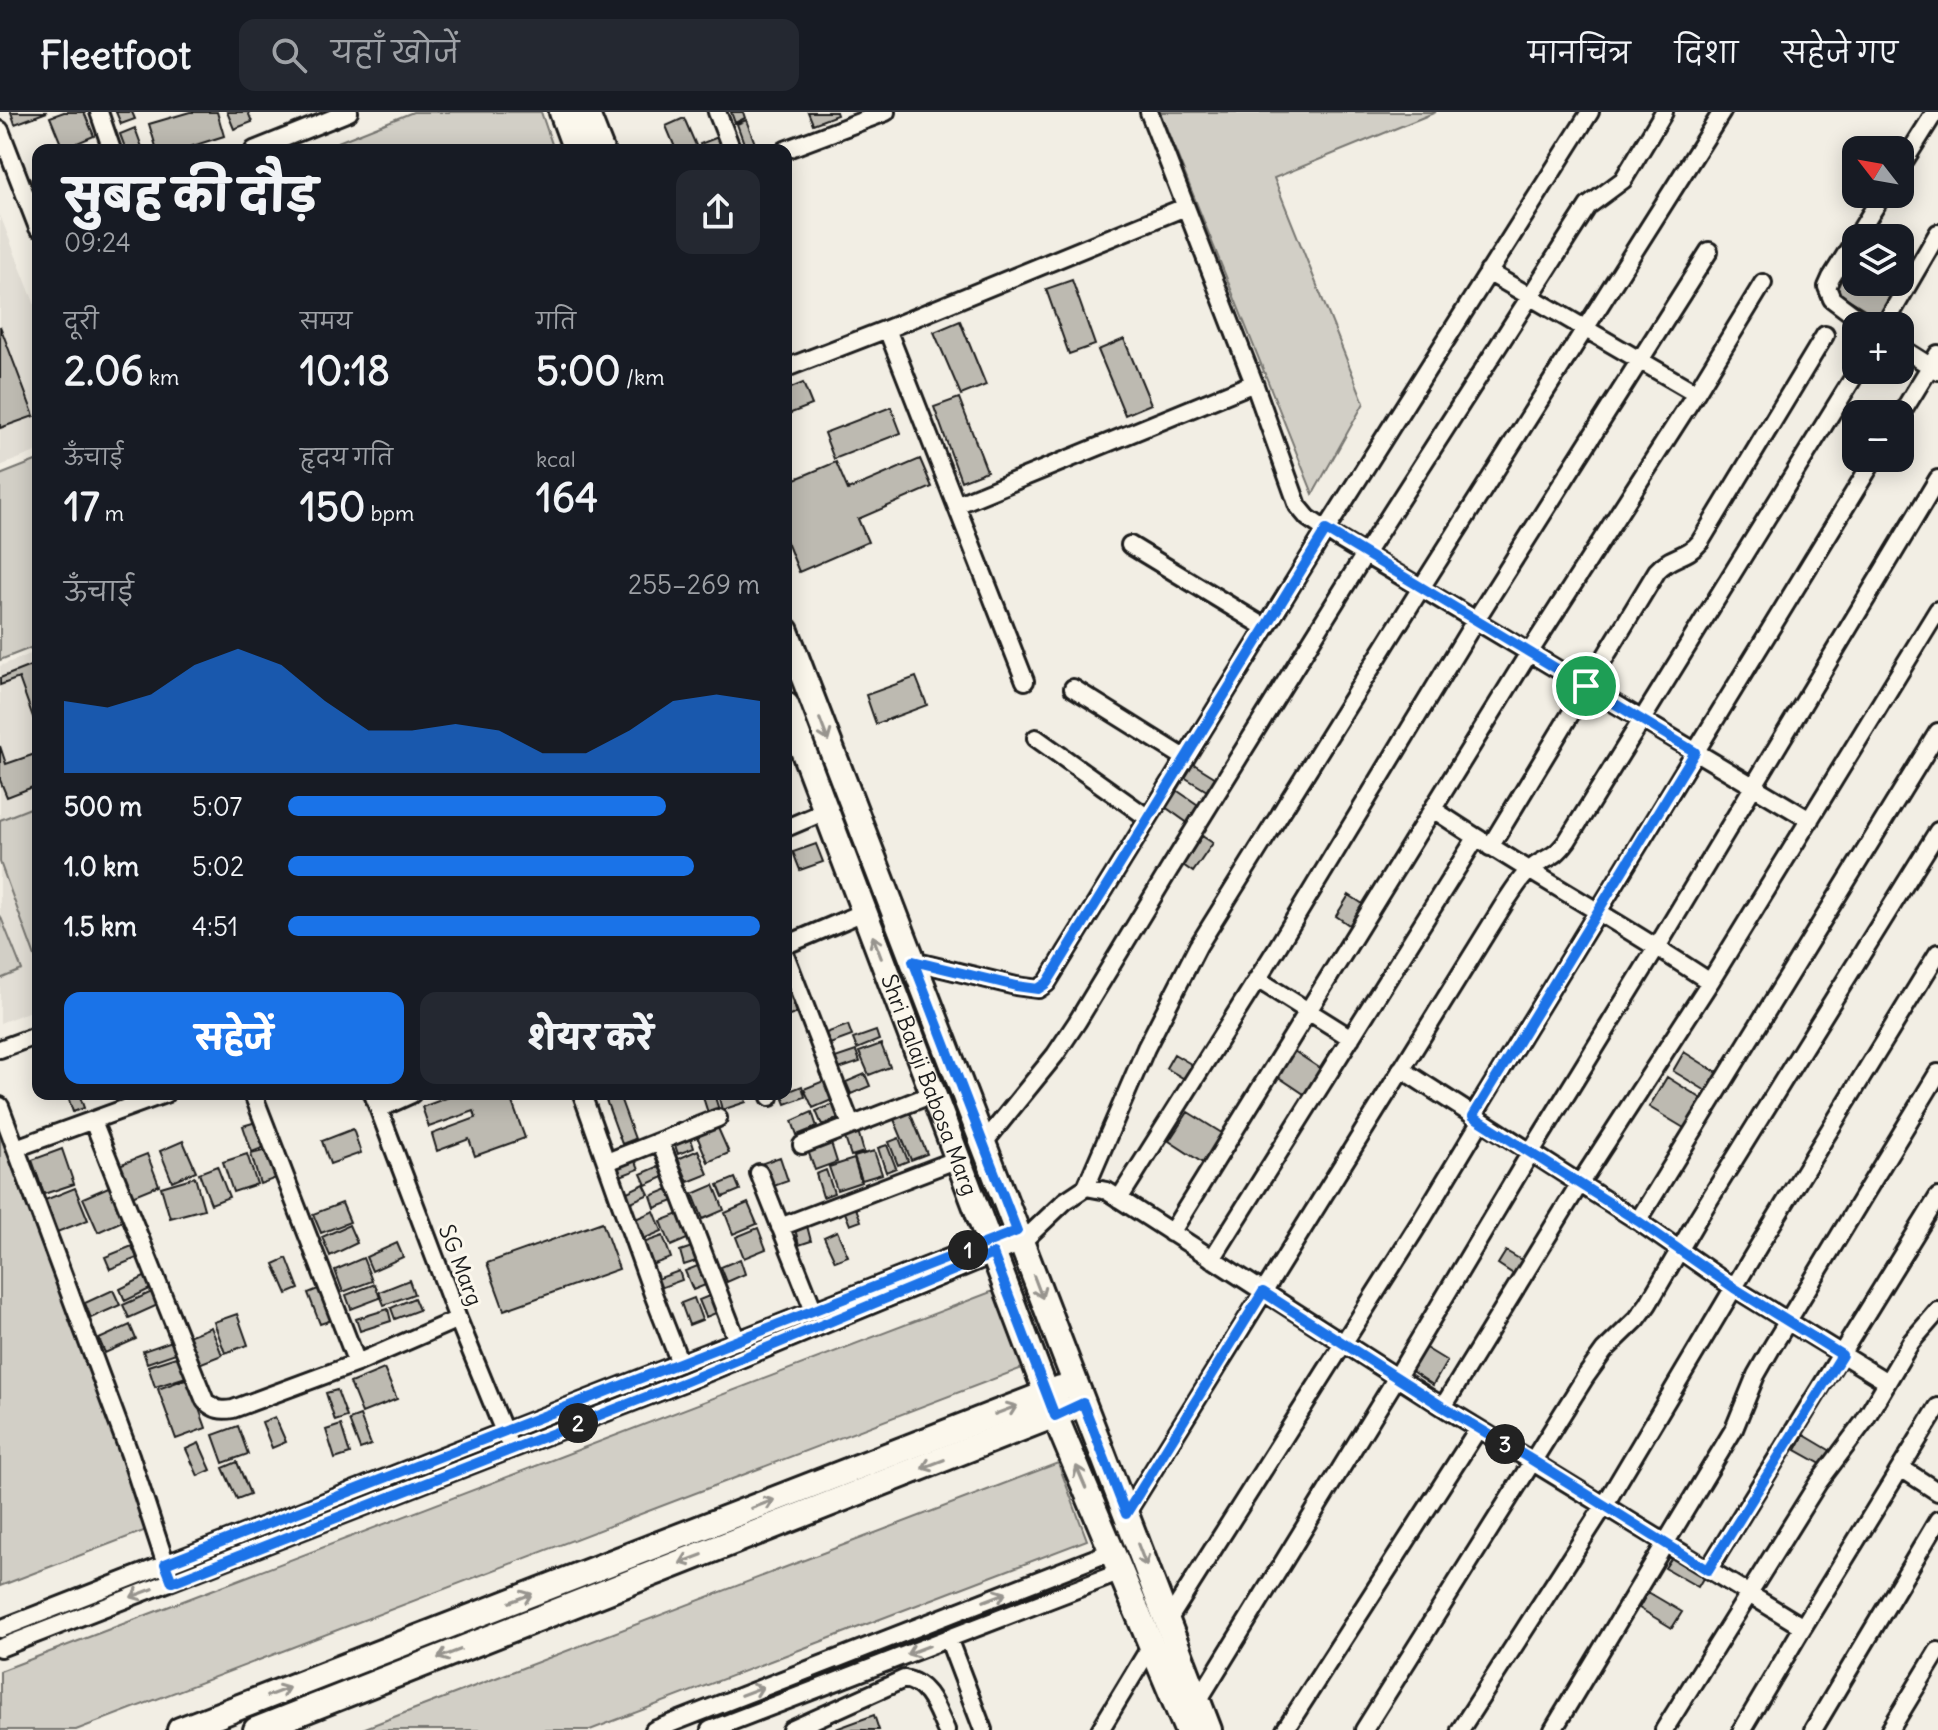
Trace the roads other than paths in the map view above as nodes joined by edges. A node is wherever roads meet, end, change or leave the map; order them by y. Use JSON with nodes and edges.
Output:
{"nodes":[{"id":1,"x":99,"y":112,"type":"edge"},
{"id":2,"x":349,"y":112,"type":"edge"},
{"id":3,"x":562,"y":112,"type":"edge"},
{"id":4,"x":586,"y":112,"type":"edge"},
{"id":5,"x":717,"y":112,"type":"edge"},
{"id":6,"x":886,"y":112,"type":"edge"},
{"id":7,"x":1149,"y":112,"type":"edge"},
{"id":8,"x":1590,"y":112,"type":"edge"},
{"id":9,"x":1664,"y":112,"type":"edge"},
{"id":10,"x":1722,"y":112,"type":"edge"},
{"id":11,"x":1935,"y":112,"type":"edge"},
{"id":12,"x":0,"y":130,"type":"edge"},
{"id":13,"x":110,"y":144,"type":"edge"},
{"id":14,"x":269,"y":144,"type":"edge"},
{"id":15,"x":574,"y":144,"type":"edge"},
{"id":16,"x":599,"y":144,"type":"edge"},
{"id":17,"x":730,"y":144,"type":"edge"},
{"id":18,"x":1914,"y":146,"type":"edge"},
{"id":19,"x":792,"y":147,"type":"edge"},
{"id":20,"x":1185,"y":207,"type":"junction"},
{"id":21,"x":1874,"y":208,"type":"edge"},
{"id":22,"x":32,"y":213,"type":"edge"},
{"id":23,"x":1938,"y":233,"type":"edge"},
{"id":24,"x":1709,"y":251,"type":"dead end"},
{"id":25,"x":1488,"y":272,"type":"junction"},
{"id":26,"x":1763,"y":283,"type":"dead end"},
{"id":27,"x":1530,"y":297,"type":"junction"},
{"id":28,"x":1849,"y":312,"type":"edge"},
{"id":29,"x":1892,"y":312,"type":"edge"},
{"id":30,"x":887,"y":329,"type":"junction"},
{"id":31,"x":1585,"y":329,"type":"junction"},
{"id":32,"x":1825,"y":335,"type":"dead end"},
{"id":33,"x":1914,"y":353,"type":"edge"},
{"id":34,"x":1640,"y":362,"type":"junction"},
{"id":35,"x":1936,"y":363,"type":"edge"},
{"id":36,"x":792,"y":366,"type":"edge"},
{"id":37,"x":1254,"y":383,"type":"junction"},
{"id":38,"x":1849,"y":384,"type":"edge"},
{"id":39,"x":1696,"y":393,"type":"junction"},
{"id":40,"x":1911,"y":400,"type":"edge"},
{"id":41,"x":1866,"y":472,"type":"edge"},
{"id":42,"x":1938,"y":479,"type":"edge"},
{"id":43,"x":956,"y":505,"type":"junction"},
{"id":44,"x":1326,"y":530,"type":"junction"},
{"id":45,"x":1130,"y":545,"type":"dead end"},
{"id":46,"x":1365,"y":554,"type":"junction"},
{"id":47,"x":1421,"y":588,"type":"junction"},
{"id":48,"x":1938,"y":610,"type":"edge"},
{"id":49,"x":1475,"y":621,"type":"junction"},
{"id":50,"x":1265,"y":627,"type":"junction"},
{"id":51,"x":792,"y":647,"type":"edge"},
{"id":52,"x":1529,"y":653,"type":"junction"},
{"id":53,"x":1025,"y":681,"type":"dead end"},
{"id":54,"x":1586,"y":686,"type":"junction"},
{"id":55,"x":1073,"y":688,"type":"dead end"},
{"id":56,"x":1641,"y":720,"type":"junction"},
{"id":57,"x":792,"y":726,"type":"edge"},
{"id":58,"x":1938,"y":732,"type":"edge"},
{"id":59,"x":1036,"y":738,"type":"dead end"},
{"id":60,"x":1695,"y":752,"type":"junction"},
{"id":61,"x":1185,"y":758,"type":"junction"},
{"id":62,"x":1753,"y":787,"type":"junction"},
{"id":63,"x":1433,"y":809,"type":"junction"},
{"id":64,"x":826,"y":811,"type":"junction"},
{"id":65,"x":1148,"y":818,"type":"junction"},
{"id":66,"x":1810,"y":820,"type":"junction"},
{"id":67,"x":792,"y":825,"type":"edge"},
{"id":68,"x":1938,"y":831,"type":"edge"},
{"id":69,"x":1483,"y":843,"type":"junction"},
{"id":70,"x":1529,"y":871,"type":"junction"},
{"id":71,"x":1598,"y":911,"type":"junction"},
{"id":72,"x":864,"y":912,"type":"junction"},
{"id":73,"x":792,"y":942,"type":"edge"},
{"id":74,"x":1657,"y":947,"type":"junction"},
{"id":75,"x":1938,"y":953,"type":"edge"},
{"id":76,"x":913,"y":961,"type":"junction"},
{"id":77,"x":792,"y":973,"type":"edge"},
{"id":78,"x":1257,"y":979,"type":"junction"},
{"id":79,"x":1710,"y":982,"type":"junction"},
{"id":80,"x":1308,"y":1012,"type":"junction"},
{"id":81,"x":32,"y":1037,"type":"edge"},
{"id":82,"x":1351,"y":1038,"type":"junction"},
{"id":83,"x":0,"y":1049,"type":"edge"},
{"id":84,"x":1401,"y":1069,"type":"junction"},
{"id":85,"x":1938,"y":1073,"type":"edge"},
{"id":86,"x":933,"y":1094,"type":"junction"},
{"id":87,"x":149,"y":1100,"type":"edge"},
{"id":88,"x":255,"y":1100,"type":"edge"},
{"id":89,"x":590,"y":1100,"type":"edge"},
{"id":90,"x":376,"y":1101,"type":"edge"},
{"id":91,"x":0,"y":1106,"type":"edge"},
{"id":92,"x":718,"y":1118,"type":"dead end"},
{"id":93,"x":1477,"y":1118,"type":"junction"},
{"id":94,"x":93,"y":1121,"type":"junction"},
{"id":95,"x":851,"y":1125,"type":"junction"},
{"id":96,"x":660,"y":1141,"type":"junction"},
{"id":97,"x":983,"y":1144,"type":"junction"},
{"id":98,"x":802,"y":1145,"type":"dead end"},
{"id":99,"x":16,"y":1148,"type":"junction"},
{"id":100,"x":1531,"y":1152,"type":"junction"},
{"id":101,"x":958,"y":1159,"type":"junction"},
{"id":102,"x":607,"y":1162,"type":"junction"},
{"id":103,"x":759,"y":1173,"type":"dead end"},
{"id":104,"x":1580,"y":1183,"type":"junction"},
{"id":105,"x":1086,"y":1187,"type":"junction"},
{"id":106,"x":1938,"y":1197,"type":"edge"},
{"id":107,"x":1119,"y":1199,"type":"junction"},
{"id":108,"x":1638,"y":1221,"type":"junction"},
{"id":109,"x":780,"y":1227,"type":"junction"},
{"id":110,"x":1171,"y":1233,"type":"junction"},
{"id":111,"x":1023,"y":1235,"type":"junction"},
{"id":112,"x":991,"y":1248,"type":"junction"},
{"id":113,"x":1680,"y":1249,"type":"junction"},
{"id":114,"x":1212,"y":1259,"type":"junction"},
{"id":115,"x":1734,"y":1288,"type":"junction"},
{"id":116,"x":1263,"y":1292,"type":"junction"},
{"id":117,"x":814,"y":1311,"type":"junction"},
{"id":118,"x":1938,"y":1311,"type":"edge"},
{"id":119,"x":458,"y":1319,"type":"junction"},
{"id":120,"x":1787,"y":1321,"type":"junction"},
{"id":121,"x":737,"y":1341,"type":"junction"},
{"id":122,"x":1344,"y":1343,"type":"junction"},
{"id":123,"x":1842,"y":1355,"type":"junction"},
{"id":124,"x":357,"y":1363,"type":"junction"},
{"id":125,"x":680,"y":1363,"type":"junction"},
{"id":126,"x":1397,"y":1377,"type":"junction"},
{"id":127,"x":1887,"y":1382,"type":"junction"},
{"id":128,"x":1079,"y":1393,"type":"junction"},
{"id":129,"x":1051,"y":1405,"type":"junction"},
{"id":130,"x":1443,"y":1407,"type":"junction"},
{"id":131,"x":1938,"y":1407,"type":"edge"},
{"id":132,"x":1478,"y":1429,"type":"junction"},
{"id":133,"x":504,"y":1432,"type":"junction"},
{"id":134,"x":511,"y":1450,"type":"junction"},
{"id":135,"x":1532,"y":1460,"type":"junction"},
{"id":136,"x":1901,"y":1468,"type":"junction"},
{"id":137,"x":1938,"y":1492,"type":"edge"},
{"id":138,"x":1604,"y":1506,"type":"junction"},
{"id":139,"x":1126,"y":1514,"type":"junction"},
{"id":140,"x":1938,"y":1520,"type":"edge"},
{"id":141,"x":1667,"y":1543,"type":"junction"},
{"id":142,"x":1117,"y":1562,"type":"junction"},
{"id":143,"x":165,"y":1564,"type":"junction"},
{"id":144,"x":1708,"y":1570,"type":"junction"},
{"id":145,"x":172,"y":1582,"type":"junction"},
{"id":146,"x":1749,"y":1594,"type":"junction"},
{"id":147,"x":1167,"y":1622,"type":"junction"},
{"id":148,"x":1803,"y":1627,"type":"junction"},
{"id":149,"x":0,"y":1629,"type":"edge"},
{"id":150,"x":948,"y":1638,"type":"junction"},
{"id":151,"x":1152,"y":1644,"type":"junction"},
{"id":152,"x":0,"y":1648,"type":"edge"},
{"id":153,"x":1938,"y":1651,"type":"edge"},
{"id":154,"x":1198,"y":1701,"type":"junction"},
{"id":155,"x":1184,"y":1728,"type":"edge"},
{"id":156,"x":180,"y":1730,"type":"edge"},
{"id":157,"x":256,"y":1730,"type":"edge"},
{"id":158,"x":654,"y":1730,"type":"edge"},
{"id":159,"x":710,"y":1730,"type":"edge"},
{"id":160,"x":791,"y":1730,"type":"edge"},
{"id":161,"x":946,"y":1730,"type":"edge"},
{"id":162,"x":983,"y":1730,"type":"edge"},
{"id":163,"x":1100,"y":1730,"type":"edge"},
{"id":164,"x":1209,"y":1730,"type":"edge"},
{"id":165,"x":1285,"y":1730,"type":"edge"},
{"id":166,"x":1364,"y":1730,"type":"edge"},
{"id":167,"x":1460,"y":1730,"type":"edge"},
{"id":168,"x":1553,"y":1730,"type":"edge"},
{"id":169,"x":1664,"y":1730,"type":"edge"},
{"id":170,"x":1742,"y":1730,"type":"edge"},
{"id":171,"x":1813,"y":1730,"type":"edge"},
{"id":172,"x":1890,"y":1730,"type":"edge"}],
"edges":[{"from":1,"to":13,"type":"street"},
{"from":2,"to":14,"type":"street"},
{"from":3,"to":15,"type":"street"},
{"from":4,"to":16,"type":"street"},
{"from":5,"to":17,"type":"street"},
{"from":6,"to":19,"type":"street"},
{"from":7,"to":20,"type":"street"},
{"from":8,"to":25,"type":"street"},
{"from":9,"to":27,"type":"street"},
{"from":10,"to":31,"type":"street"},
{"from":11,"to":18,"type":"street"},
{"from":12,"to":22,"type":"street"},
{"from":20,"to":30,"type":"street"},
{"from":20,"to":37,"type":"street"},
{"from":21,"to":28,"type":"street"},
{"from":23,"to":29,"type":"street"},
{"from":24,"to":34,"type":"street"},
{"from":25,"to":27,"type":"street"},
{"from":25,"to":44,"type":"street"},
{"from":26,"to":39,"type":"street"},
{"from":27,"to":31,"type":"street"},
{"from":27,"to":46,"type":"street"},
{"from":30,"to":36,"type":"street"},
{"from":30,"to":43,"type":"street"},
{"from":31,"to":34,"type":"street"},
{"from":31,"to":47,"type":"street"},
{"from":32,"to":54,"type":"street"},
{"from":33,"to":35,"type":"street"},
{"from":34,"to":39,"type":"street"},
{"from":34,"to":49,"type":"street"},
{"from":35,"to":40,"type":"street"},
{"from":37,"to":43,"type":"street"},
{"from":37,"to":44,"type":"street"},
{"from":38,"to":56,"type":"street"},
{"from":39,"to":52,"type":"street"},
{"from":41,"to":60,"type":"street"},
{"from":42,"to":62,"type":"street"},
{"from":43,"to":53,"type":"street"},
{"from":44,"to":46,"type":"street"},
{"from":44,"to":50,"type":"street"},
{"from":45,"to":50,"type":"street"},
{"from":46,"to":47,"type":"street"},
{"from":46,"to":97,"type":"street"},
{"from":47,"to":49,"type":"street"},
{"from":47,"to":105,"type":"street"},
{"from":48,"to":66,"type":"street"},
{"from":49,"to":52,"type":"street"},
{"from":49,"to":78,"type":"street"},
{"from":50,"to":61,"type":"street"},
{"from":51,"to":76,"type":"street","name":"Shri Balaji Babosa Marg","one_way":true},
{"from":52,"to":54,"type":"street"},
{"from":52,"to":63,"type":"street"},
{"from":54,"to":56,"type":"street"},
{"from":54,"to":69,"type":"street"},
{"from":55,"to":61,"type":"street"},
{"from":56,"to":60,"type":"street"},
{"from":56,"to":70,"type":"street"},
{"from":57,"to":64,"type":"street","name":"Shri Balaji Babosa Marg"},
{"from":58,"to":108,"type":"street"},
{"from":59,"to":65,"type":"street"},
{"from":60,"to":62,"type":"street"},
{"from":60,"to":71,"type":"street"},
{"from":61,"to":65,"type":"street"},
{"from":62,"to":66,"type":"street"},
{"from":62,"to":74,"type":"street"},
{"from":63,"to":69,"type":"street"},
{"from":63,"to":80,"type":"street"},
{"from":64,"to":67,"type":"street"},
{"from":64,"to":72,"type":"street","name":"Shri Balaji Babosa Marg"},
{"from":65,"to":76,"type":"street"},
{"from":66,"to":79,"type":"street"},
{"from":68,"to":113,"type":"street"},
{"from":69,"to":70,"type":"street"},
{"from":69,"to":82,"type":"street"},
{"from":70,"to":71,"type":"street"},
{"from":70,"to":84,"type":"street"},
{"from":71,"to":74,"type":"street"},
{"from":71,"to":93,"type":"street"},
{"from":72,"to":73,"type":"street"},
{"from":86,"to":72,"type":"street","name":"Shri Balaji Babosa Marg","one_way":true},
{"from":74,"to":79,"type":"street"},
{"from":74,"to":100,"type":"street"},
{"from":75,"to":115,"type":"street"},
{"from":76,"to":97,"type":"street","name":"Shri Balaji Babosa Marg"},
{"from":77,"to":95,"type":"street"},
{"from":78,"to":80,"type":"street"},
{"from":78,"to":107,"type":"street"},
{"from":79,"to":104,"type":"street"},
{"from":80,"to":82,"type":"street"},
{"from":80,"to":110,"type":"street"},
{"from":81,"to":83,"type":"street"},
{"from":82,"to":114,"type":"street"},
{"from":84,"to":93,"type":"street"},
{"from":84,"to":116,"type":"street"},
{"from":85,"to":120,"type":"street"},
{"from":86,"to":95,"type":"street"},
{"from":86,"to":101,"type":"street","name":"Shri Balaji Babosa Marg"},
{"from":87,"to":94,"type":"street"},
{"from":88,"to":124,"type":"street"},
{"from":89,"to":102,"type":"street"},
{"from":90,"to":119,"type":"street","name":"SG Marg"},
{"from":91,"to":99,"type":"street"},
{"from":92,"to":96,"type":"street"},
{"from":93,"to":100,"type":"street"},
{"from":93,"to":122,"type":"street"},
{"from":94,"to":99,"type":"street"},
{"from":94,"to":124,"type":"street"},
{"from":95,"to":98,"type":"street"},
{"from":96,"to":102,"type":"street"},
{"from":96,"to":121,"type":"street"},
{"from":97,"to":111,"type":"street","name":"Shri Balaji Babosa Marg"},
{"from":99,"to":143,"type":"street"},
{"from":100,"to":104,"type":"street"},
{"from":100,"to":126,"type":"street"},
{"from":101,"to":109,"type":"street"},
{"from":101,"to":112,"type":"street","name":"Shri Balaji Babosa Marg"},
{"from":102,"to":125,"type":"street"},
{"from":103,"to":109,"type":"street"},
{"from":104,"to":108,"type":"street"},
{"from":104,"to":130,"type":"street"},
{"from":105,"to":107,"type":"street"},
{"from":105,"to":111,"type":"street"},
{"from":106,"to":123,"type":"street"},
{"from":107,"to":110,"type":"street"},
{"from":108,"to":113,"type":"street"},
{"from":109,"to":117,"type":"street"},
{"from":110,"to":114,"type":"street"},
{"from":111,"to":112,"type":"street"},
{"from":111,"to":128,"type":"street","name":"Shri Balaji Babosa Marg","one_way":true},
{"from":112,"to":117,"type":"street"},
{"from":112,"to":129,"type":"street","name":"Shri Balaji Babosa Marg"},
{"from":112,"to":134,"type":"street"},
{"from":113,"to":115,"type":"street"},
{"from":113,"to":135,"type":"street"},
{"from":114,"to":116,"type":"street"},
{"from":115,"to":120,"type":"street"},
{"from":115,"to":138,"type":"street"},
{"from":116,"to":122,"type":"street"},
{"from":116,"to":139,"type":"street"},
{"from":117,"to":121,"type":"street"},
{"from":118,"to":127,"type":"street"},
{"from":119,"to":124,"type":"street"},
{"from":119,"to":133,"type":"street","name":"SG Marg"},
{"from":120,"to":123,"type":"street"},
{"from":120,"to":141,"type":"street"},
{"from":121,"to":125,"type":"street"},
{"from":122,"to":126,"type":"street"},
{"from":122,"to":147,"type":"street"},
{"from":123,"to":127,"type":"street"},
{"from":123,"to":144,"type":"street"},
{"from":125,"to":133,"type":"street"},
{"from":126,"to":130,"type":"street"},
{"from":126,"to":154,"type":"street"},
{"from":127,"to":146,"type":"street"},
{"from":128,"to":129,"type":"street"},
{"from":128,"to":139,"type":"street","name":"Shri Balaji Babosa Marg"},
{"from":142,"to":129,"type":"street","name":"Shri Balaji Babosa Marg","one_way":true},
{"from":156,"to":129,"type":"street","one_way":true},
{"from":129,"to":157,"type":"street","one_way":true},
{"from":130,"to":132,"type":"street"},
{"from":131,"to":136,"type":"street"},
{"from":132,"to":135,"type":"street"},
{"from":132,"to":165,"type":"street"},
{"from":133,"to":134,"type":"street","name":"SG Marg"},
{"from":133,"to":143,"type":"street"},
{"from":134,"to":145,"type":"street"},
{"from":135,"to":138,"type":"street"},
{"from":135,"to":166,"type":"street"},
{"from":136,"to":137,"type":"street"},
{"from":136,"to":148,"type":"street"},
{"from":138,"to":141,"type":"street"},
{"from":138,"to":167,"type":"street"},
{"from":139,"to":147,"type":"street","name":"Shri Balaji Babosa Marg","one_way":true},
{"from":140,"to":171,"type":"street"},
{"from":141,"to":144,"type":"street"},
{"from":141,"to":168,"type":"street"},
{"from":142,"to":150,"type":"street"},
{"from":142,"to":151,"type":"street","name":"Shri Balaji Babosa Marg"},
{"from":158,"to":142,"type":"street","one_way":true},
{"from":143,"to":145,"type":"street"},
{"from":143,"to":149,"type":"street"},
{"from":144,"to":146,"type":"street"},
{"from":145,"to":152,"type":"street","one_way":true},
{"from":146,"to":148,"type":"street"},
{"from":146,"to":169,"type":"street"},
{"from":147,"to":154,"type":"street","name":"Shri Balaji Babosa Marg"},
{"from":148,"to":170,"type":"street"},
{"from":150,"to":159,"type":"street","one_way":true},
{"from":150,"to":162,"type":"street"},
{"from":151,"to":155,"type":"street","name":"Shri Balaji Babosa Marg"},
{"from":151,"to":163,"type":"street"},
{"from":153,"to":172,"type":"street"},
{"from":154,"to":164,"type":"street","name":"Shri Balaji Babosa Marg"},
{"from":160,"to":161,"type":"street"}]}
